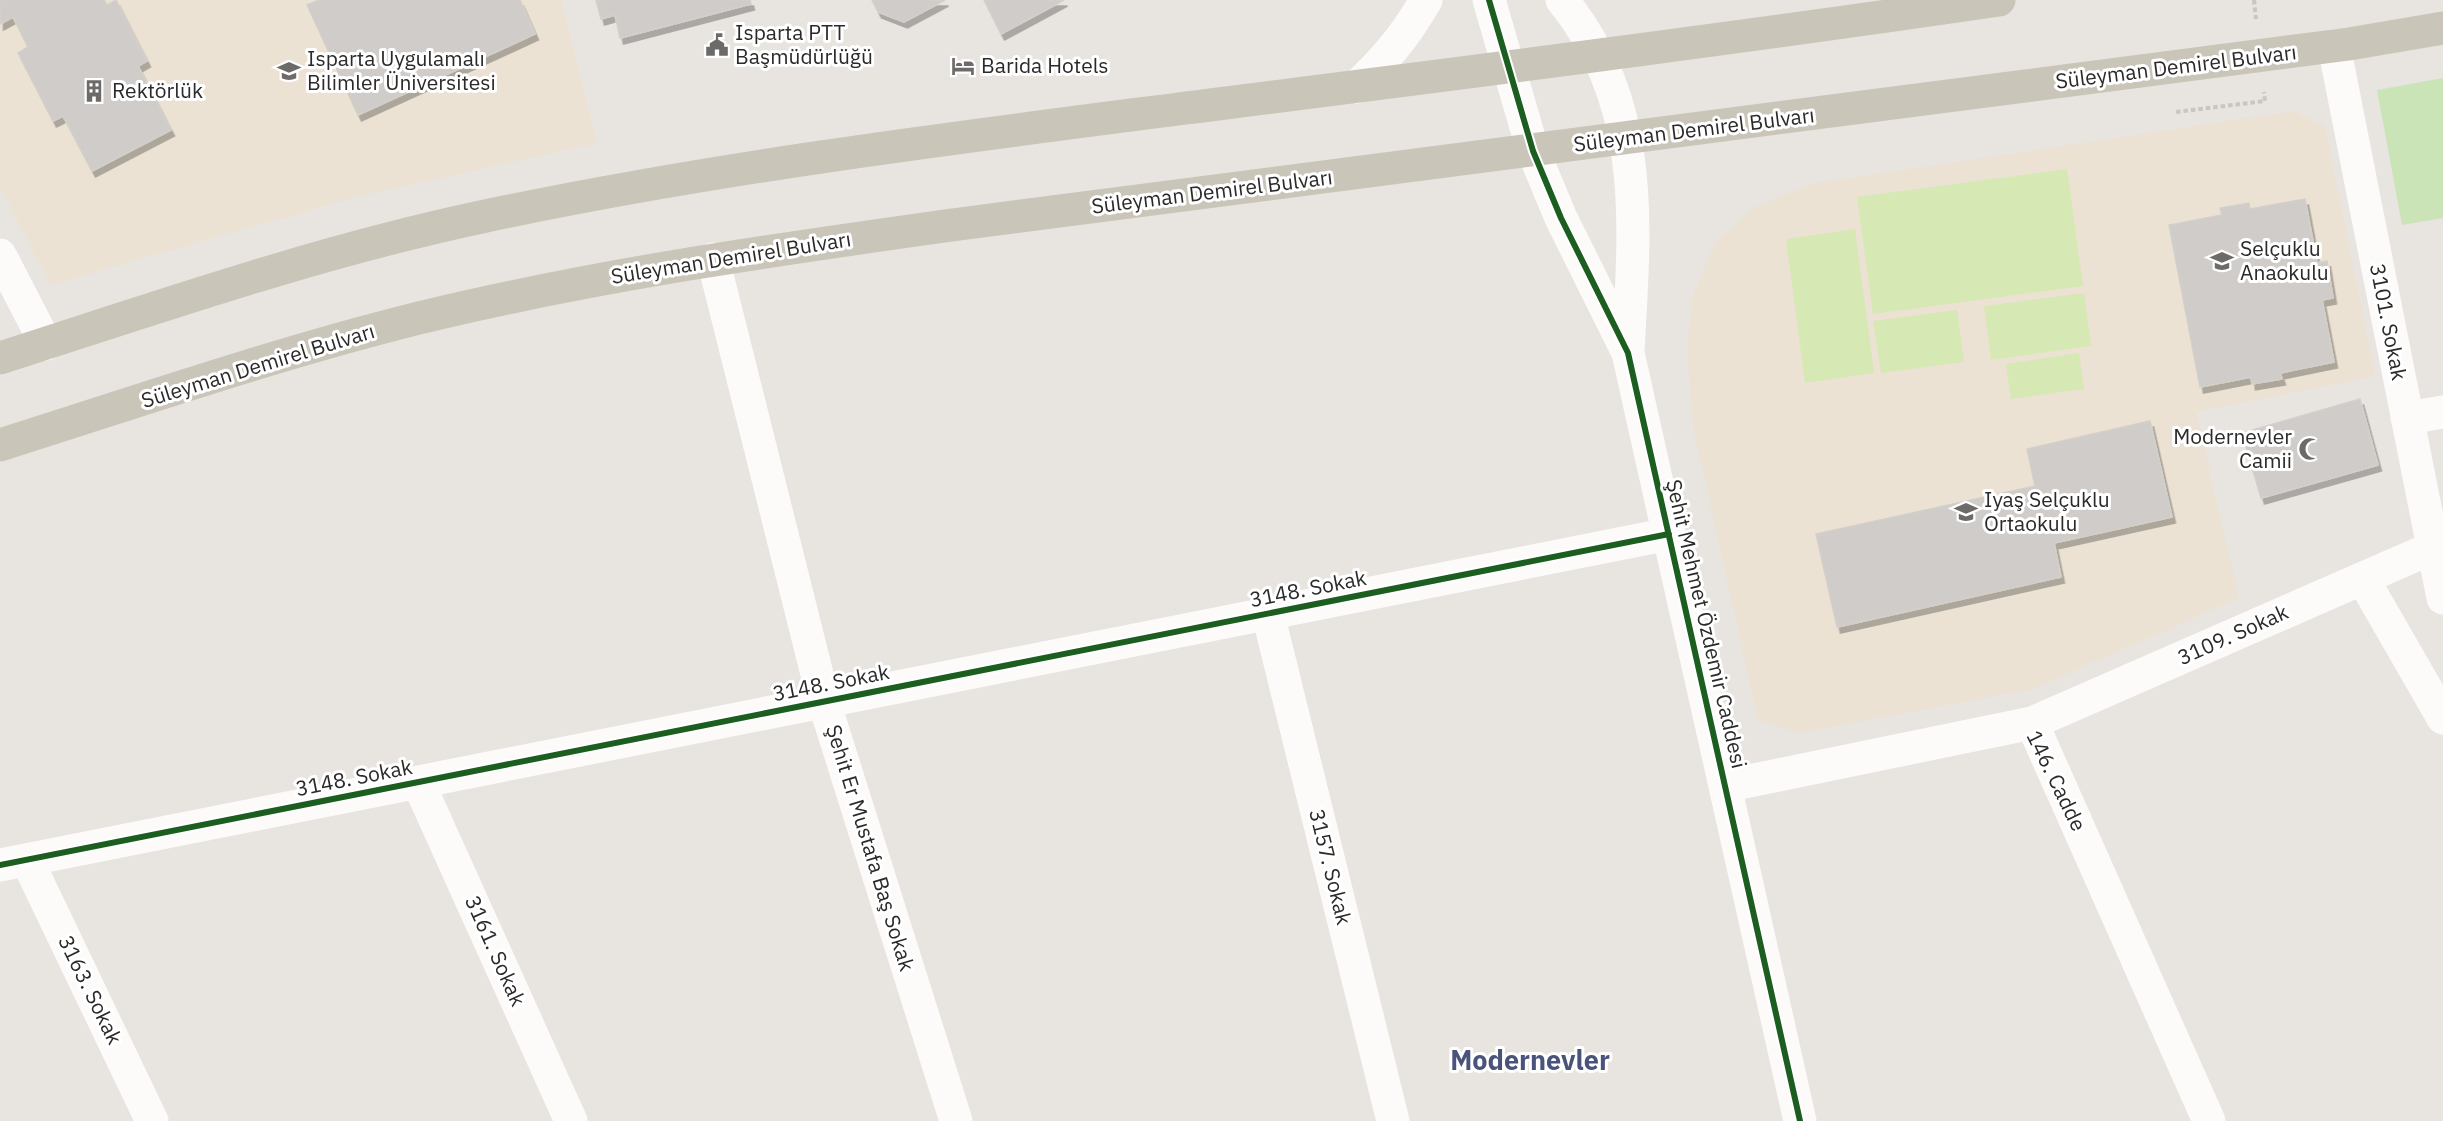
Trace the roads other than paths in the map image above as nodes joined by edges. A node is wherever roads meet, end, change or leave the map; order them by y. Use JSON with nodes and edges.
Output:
{"nodes":[{"id":1,"x":1426,"y":0,"type":"edge"},
{"id":2,"x":1489,"y":0,"type":"edge"},
{"id":3,"x":1562,"y":0,"type":"edge"},
{"id":4,"x":1999,"y":0,"type":"edge"},
{"id":5,"x":2443,"y":28,"type":"edge"},
{"id":6,"x":2334,"y":46,"type":"junction"},
{"id":7,"x":1599,"y":56,"type":"junction"},
{"id":8,"x":1509,"y":68,"type":"junction"},
{"id":9,"x":1356,"y":87,"type":"junction"},
{"id":10,"x":1626,"y":139,"type":"junction"},
{"id":11,"x":1533,"y":151,"type":"junction"},
{"id":12,"x":0,"y":255,"type":"edge"},
{"id":13,"x":713,"y":260,"type":"junction"},
{"id":14,"x":46,"y":344,"type":"junction"},
{"id":15,"x":1628,"y":353,"type":"junction"},
{"id":16,"x":0,"y":358,"type":"edge"},
{"id":17,"x":2443,"y":412,"type":"edge"},
{"id":18,"x":2407,"y":418,"type":"junction"},
{"id":19,"x":0,"y":445,"type":"edge"},
{"id":20,"x":1669,"y":534,"type":"junction"},
{"id":21,"x":2433,"y":548,"type":"junction"},
{"id":22,"x":2363,"y":579,"type":"junction"},
{"id":23,"x":2443,"y":598,"type":"edge"},
{"id":24,"x":1268,"y":614,"type":"junction"},
{"id":25,"x":824,"y":702,"type":"junction"},
{"id":26,"x":2443,"y":718,"type":"edge"},
{"id":27,"x":2032,"y":723,"type":"junction"},
{"id":28,"x":418,"y":782,"type":"junction"},
{"id":29,"x":1725,"y":786,"type":"junction"},
{"id":30,"x":13,"y":862,"type":"edge"},
{"id":31,"x":152,"y":1121,"type":"edge"},
{"id":32,"x":571,"y":1121,"type":"edge"},
{"id":33,"x":956,"y":1121,"type":"edge"},
{"id":34,"x":1393,"y":1121,"type":"edge"},
{"id":35,"x":1800,"y":1121,"type":"edge"},
{"id":36,"x":2209,"y":1121,"type":"edge"}],
"edges":[{"from":1,"to":9,"type":"street"},
{"from":2,"to":8,"type":"street","name":"Şehit Mehmet Özdemir Caddesi"},
{"from":3,"to":7,"type":"street","name":"Şehit Mehmet Özdemir Caddesi"},
{"from":4,"to":7,"type":"main road"},
{"from":5,"to":6,"type":"main road","name":"Süleyman Demirel Bulvarı"},
{"from":6,"to":10,"type":"main road","name":"Süleyman Demirel Bulvarı"},
{"from":6,"to":18,"type":"street","name":"3101. Sokak"},
{"from":7,"to":8,"type":"main road"},
{"from":7,"to":10,"type":"street","name":"Şehit Mehmet Özdemir Caddesi"},
{"from":8,"to":9,"type":"main road"},
{"from":8,"to":11,"type":"street","name":"Şehit Mehmet Özdemir Caddesi"},
{"from":9,"to":14,"type":"main road"},
{"from":10,"to":11,"type":"main road","name":"Süleyman Demirel Bulvarı"},
{"from":10,"to":15,"type":"street","name":"Şehit Mehmet Özdemir Caddesi"},
{"from":11,"to":13,"type":"main road","name":"Süleyman Demirel Bulvarı"},
{"from":11,"to":15,"type":"street","name":"Şehit Mehmet Özdemir Caddesi"},
{"from":12,"to":14,"type":"street"},
{"from":13,"to":19,"type":"main road","name":"Süleyman Demirel Bulvarı"},
{"from":13,"to":25,"type":"street","name":"Şehit Er Mustafa Baş Sokak"},
{"from":14,"to":16,"type":"main road"},
{"from":15,"to":20,"type":"street","name":"Şehit Mehmet Özdemir Caddesi"},
{"from":17,"to":18,"type":"street"},
{"from":18,"to":21,"type":"street","name":"3101. Sokak"},
{"from":20,"to":24,"type":"street","name":"3148. Sokak"},
{"from":20,"to":29,"type":"street","name":"Şehit Mehmet Özdemir Caddesi"},
{"from":21,"to":22,"type":"street","name":"3109. Sokak"},
{"from":21,"to":23,"type":"street","name":"3101. Sokak"},
{"from":22,"to":26,"type":"street"},
{"from":22,"to":27,"type":"street","name":"3109. Sokak"},
{"from":24,"to":25,"type":"street","name":"3148. Sokak"},
{"from":24,"to":34,"type":"street","name":"3157. Sokak"},
{"from":25,"to":28,"type":"street","name":"3148. Sokak"},
{"from":25,"to":33,"type":"street","name":"Şehit Er Mustafa Baş Sokak"},
{"from":27,"to":29,"type":"street","name":"146. Cadde"},
{"from":27,"to":36,"type":"street","name":"146. Cadde"},
{"from":28,"to":30,"type":"street","name":"3148. Sokak"},
{"from":28,"to":32,"type":"street","name":"3161. Sokak"},
{"from":29,"to":35,"type":"street","name":"Şehit Mehmet Özdemir Caddesi"},
{"from":30,"to":31,"type":"street","name":"3163. Sokak"}]}
